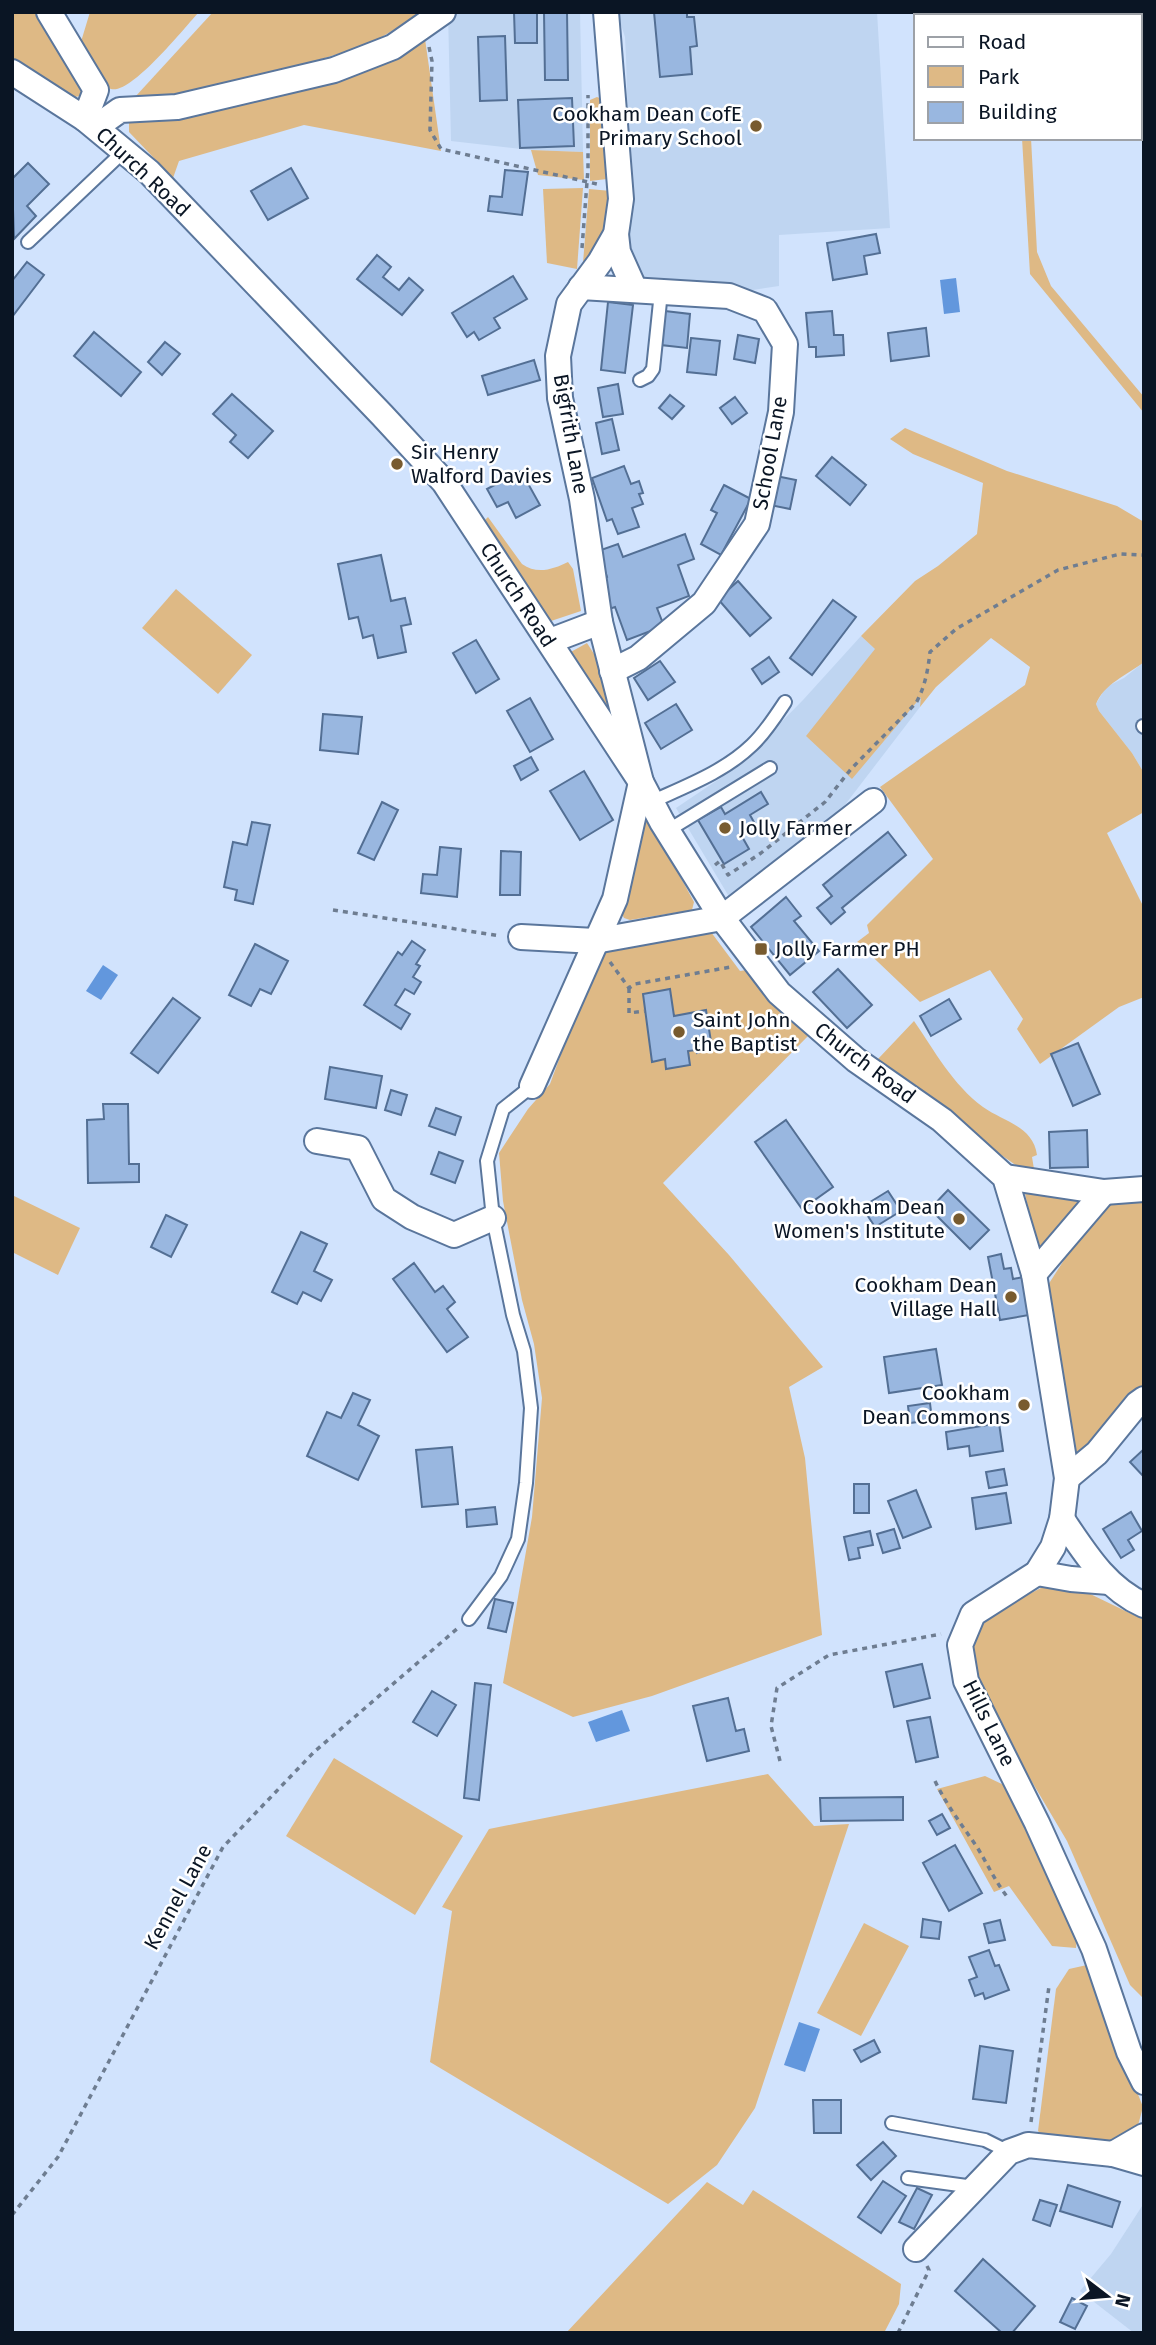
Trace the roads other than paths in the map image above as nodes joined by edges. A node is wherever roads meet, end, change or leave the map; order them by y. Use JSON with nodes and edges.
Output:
{"nodes":[{"id":1,"x":49,"y":12,"type":"edge"},
{"id":2,"x":606,"y":12,"type":"edge"},
{"id":3,"x":434,"y":19,"type":"edge"},
{"id":4,"x":12,"y":72,"type":"edge"},
{"id":5,"x":90,"y":123,"type":"junction"},
{"id":6,"x":124,"y":151,"type":"junction"},
{"id":7,"x":616,"y":234,"type":"junction"},
{"id":8,"x":28,"y":242,"type":"dead end"},
{"id":9,"x":581,"y":287,"type":"junction"},
{"id":10,"x":635,"y":290,"type":"junction"},
{"id":11,"x":661,"y":292,"type":"junction"},
{"id":12,"x":640,"y":380,"type":"dead end"},
{"id":13,"x":600,"y":622,"type":"junction"},
{"id":14,"x":550,"y":640,"type":"junction"},
{"id":15,"x":612,"y":671,"type":"junction"},
{"id":16,"x":785,"y":702,"type":"dead end"},
{"id":17,"x":770,"y":768,"type":"dead end"},
{"id":18,"x":646,"y":792,"type":"junction"},
{"id":19,"x":873,"y":801,"type":"dead end"},
{"id":20,"x":667,"y":831,"type":"junction"},
{"id":21,"x":722,"y":918,"type":"junction"},
{"id":22,"x":520,"y":937,"type":"road end"},
{"id":23,"x":595,"y":941,"type":"junction"},
{"id":24,"x":532,"y":1086,"type":"joint"},
{"id":25,"x":317,"y":1140,"type":"dead end"},
{"id":26,"x":1005,"y":1177,"type":"junction"},
{"id":27,"x":1144,"y":1189,"type":"edge"},
{"id":28,"x":1104,"y":1192,"type":"junction"},
{"id":29,"x":493,"y":1218,"type":"junction"},
{"id":30,"x":1034,"y":1274,"type":"junction"},
{"id":31,"x":1144,"y":1399,"type":"edge"},
{"id":32,"x":1067,"y":1478,"type":"junction"},
{"id":33,"x":1062,"y":1519,"type":"junction"},
{"id":34,"x":1037,"y":1573,"type":"junction"},
{"id":35,"x":1109,"y":1582,"type":"junction"},
{"id":36,"x":1144,"y":1605,"type":"edge"},
{"id":37,"x":469,"y":1619,"type":"road end"},
{"id":38,"x":1144,"y":2082,"type":"edge"},
{"id":39,"x":892,"y":2123,"type":"dead end"},
{"id":40,"x":1144,"y":2136,"type":"edge"},
{"id":41,"x":1018,"y":2148,"type":"junction"},
{"id":42,"x":1113,"y":2154,"type":"junction"},
{"id":43,"x":1144,"y":2163,"type":"edge"},
{"id":44,"x":908,"y":2178,"type":"dead end"},
{"id":45,"x":974,"y":2187,"type":"junction"},
{"id":46,"x":916,"y":2249,"type":"road end"}],
"edges":[{"from":1,"to":5,"type":"street","name":"Church Road"},
{"from":2,"to":7,"type":"street","name":"Bigfrith Lane"},
{"from":3,"to":5,"type":"street"},
{"from":4,"to":5,"type":"street"},
{"from":5,"to":6,"type":"street","name":"Church Road"},
{"from":6,"to":8,"type":"lane"},
{"from":6,"to":14,"type":"street","name":"Church Road"},
{"from":7,"to":9,"type":"street","name":"Bigfrith Lane"},
{"from":7,"to":10,"type":"street"},
{"from":9,"to":10,"type":"street","name":"School Lane"},
{"from":9,"to":13,"type":"street","name":"Bigfrith Lane"},
{"from":10,"to":11,"type":"street","name":"School Lane"},
{"from":11,"to":12,"type":"lane"},
{"from":11,"to":15,"type":"street","name":"School Lane"},
{"from":13,"to":14,"type":"street"},
{"from":13,"to":15,"type":"street","name":"Bigfrith Lane"},
{"from":14,"to":18,"type":"street","name":"Church Road"},
{"from":15,"to":18,"type":"street","name":"Bigfrith Lane"},
{"from":16,"to":18,"type":"lane"},
{"from":17,"to":20,"type":"lane"},
{"from":18,"to":20,"type":"street","name":"Church Road"},
{"from":18,"to":23,"type":"street"},
{"from":19,"to":21,"type":"street"},
{"from":20,"to":21,"type":"street","name":"Church Road"},
{"from":21,"to":23,"type":"street"},
{"from":21,"to":26,"type":"street","name":"Church Road"},
{"from":22,"to":23,"type":"street"},
{"from":23,"to":24,"type":"street"},
{"from":24,"to":29,"type":"lane"},
{"from":25,"to":29,"type":"street"},
{"from":26,"to":28,"type":"street"},
{"from":26,"to":30,"type":"street"},
{"from":27,"to":28,"type":"street"},
{"from":28,"to":30,"type":"street"},
{"from":29,"to":37,"type":"lane"},
{"from":30,"to":32,"type":"street"},
{"from":31,"to":32,"type":"street"},
{"from":32,"to":33,"type":"street"},
{"from":33,"to":34,"type":"street"},
{"from":33,"to":35,"type":"street"},
{"from":34,"to":35,"type":"street"},
{"from":34,"to":38,"type":"street","name":"Hills Lane"},
{"from":35,"to":36,"type":"street"},
{"from":39,"to":41,"type":"lane"},
{"from":40,"to":42,"type":"street"},
{"from":41,"to":42,"type":"street"},
{"from":41,"to":45,"type":"street"},
{"from":42,"to":43,"type":"street"},
{"from":44,"to":45,"type":"lane"},
{"from":45,"to":46,"type":"street"}]}
